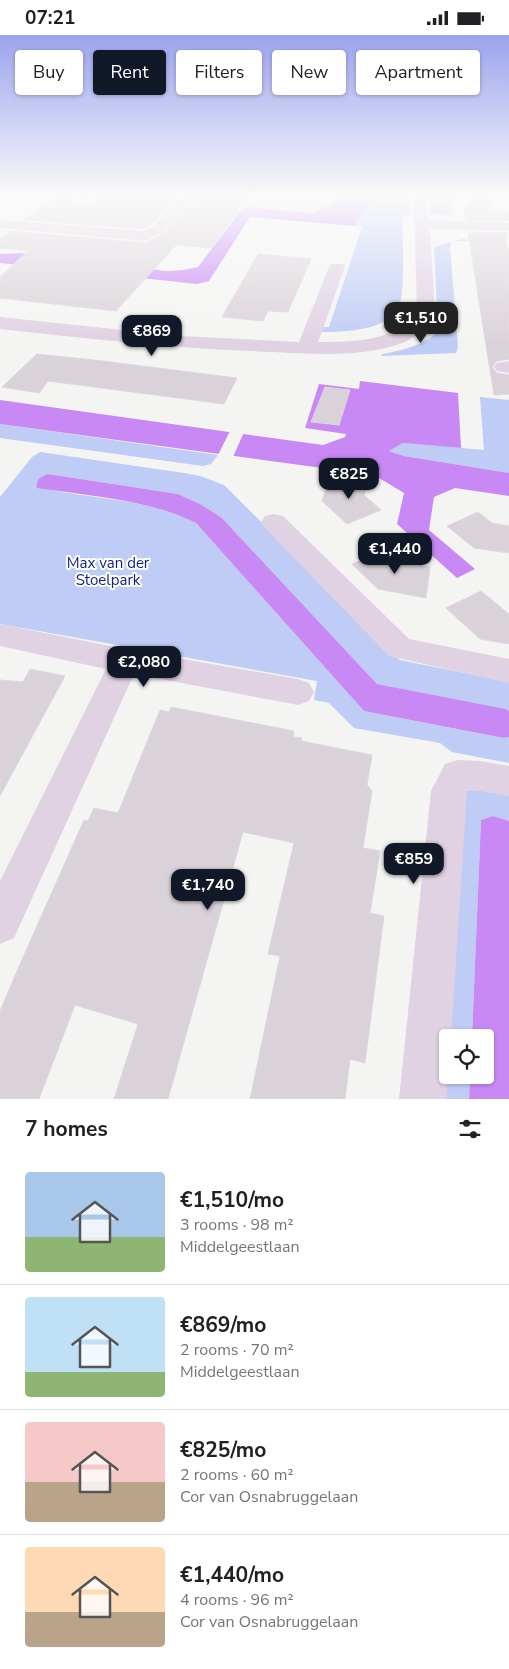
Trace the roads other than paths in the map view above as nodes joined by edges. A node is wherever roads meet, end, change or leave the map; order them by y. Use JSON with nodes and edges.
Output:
{"nodes":[{"id":1,"x":424,"y":245,"type":"edge"},
{"id":2,"x":337,"y":267,"type":"dead end"},
{"id":3,"x":0,"y":323,"type":"edge"},
{"id":4,"x":307,"y":347,"type":"junction"},
{"id":5,"x":274,"y":522,"type":"dead end"},
{"id":6,"x":0,"y":635,"type":"edge"},
{"id":7,"x":125,"y":661,"type":"junction"},
{"id":8,"x":509,"y":671,"type":"edge"},
{"id":9,"x":298,"y":692,"type":"dead end"},
{"id":10,"x":509,"y":781,"type":"edge"},
{"id":11,"x":0,"y":924,"type":"edge"},
{"id":12,"x":423,"y":1099,"type":"edge"}],
"edges":[{"from":1,"to":4,"type":"street"},
{"from":2,"to":4,"type":"street"},
{"from":3,"to":4,"type":"street"},
{"from":5,"to":8,"type":"street"},
{"from":6,"to":7,"type":"street"},
{"from":7,"to":9,"type":"street"},
{"from":7,"to":11,"type":"street"},
{"from":10,"to":12,"type":"street"}]}
